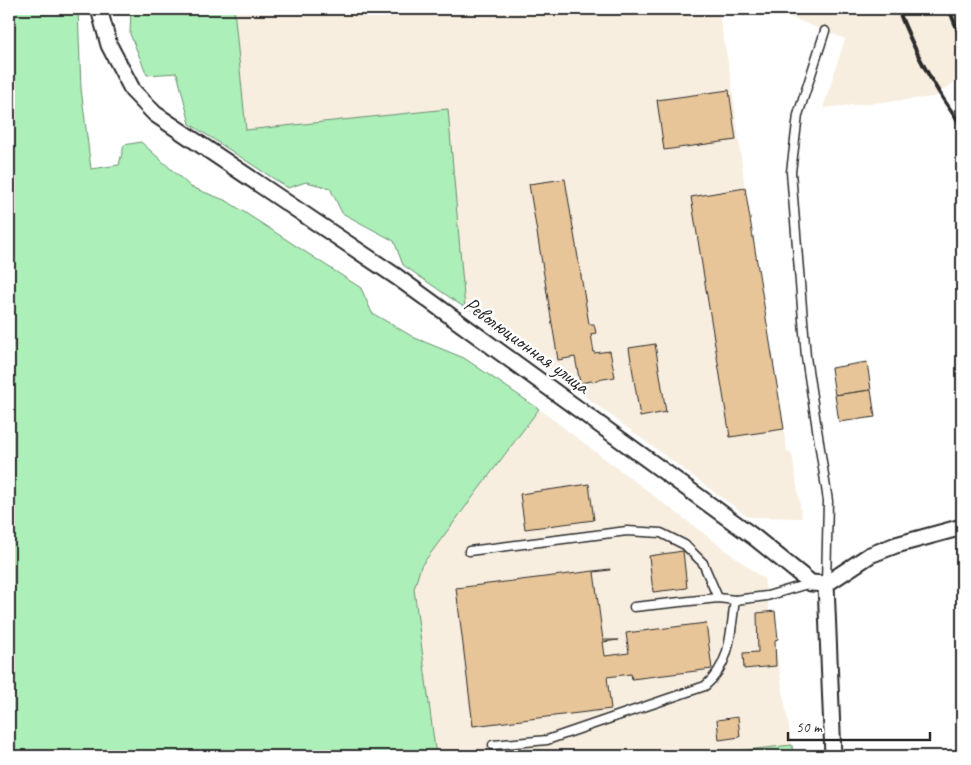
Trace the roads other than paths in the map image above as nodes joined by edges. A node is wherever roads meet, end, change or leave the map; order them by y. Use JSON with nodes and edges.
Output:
{"nodes":[{"id":1,"x":99,"y":9,"type":"edge"},
{"id":2,"x":825,"y":31,"type":"dead end"},
{"id":3,"x":962,"y":527,"type":"edge"},
{"id":4,"x":469,"y":551,"type":"dead end"},
{"id":5,"x":819,"y":584,"type":"junction"},
{"id":6,"x":718,"y":598,"type":"junction"},
{"id":7,"x":734,"y":600,"type":"junction"},
{"id":8,"x":634,"y":607,"type":"dead end"},
{"id":9,"x":493,"y":745,"type":"dead end"},
{"id":10,"x":833,"y":756,"type":"edge"}],
"edges":[{"from":1,"to":5,"type":"street","name":"Революционная улица"},
{"from":2,"to":5,"type":"lane"},
{"from":3,"to":5,"type":"street"},
{"from":4,"to":6,"type":"lane"},
{"from":5,"to":7,"type":"lane"},
{"from":5,"to":10,"type":"street"},
{"from":6,"to":7,"type":"lane"},
{"from":6,"to":8,"type":"lane"},
{"from":7,"to":9,"type":"lane"}]}
